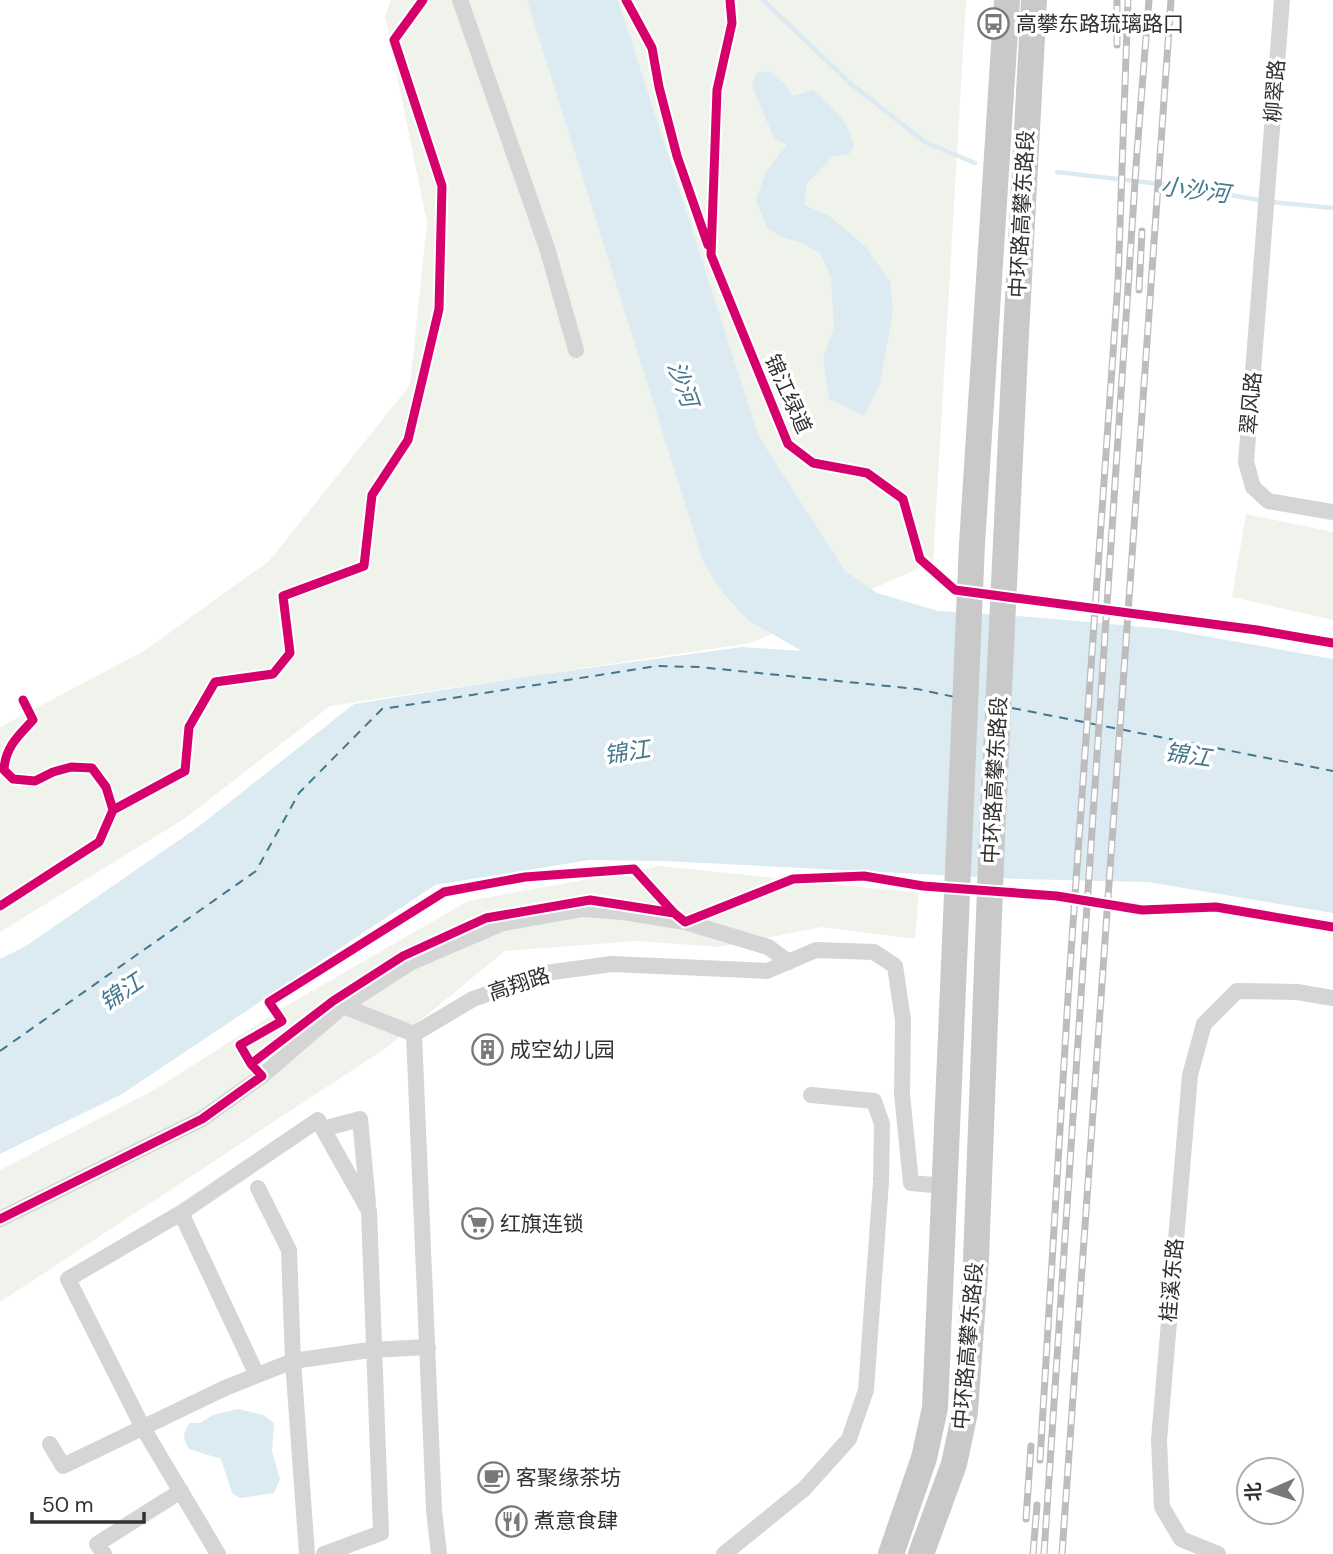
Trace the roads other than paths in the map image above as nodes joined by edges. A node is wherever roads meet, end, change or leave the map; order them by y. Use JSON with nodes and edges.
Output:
{"nodes":[{"id":1,"x":460,"y":0,"type":"edge"},
{"id":2,"x":1007,"y":0,"type":"edge"},
{"id":3,"x":1034,"y":0,"type":"edge"},
{"id":4,"x":1282,"y":0,"type":"edge"},
{"id":5,"x":1265,"y":231,"type":"joint"},
{"id":6,"x":576,"y":350,"type":"dead end"},
{"id":7,"x":1333,"y":512,"type":"edge"},
{"id":8,"x":789,"y":962,"type":"junction"},
{"id":9,"x":1333,"y":998,"type":"edge"},
{"id":10,"x":343,"y":1006,"type":"junction"},
{"id":11,"x":414,"y":1034,"type":"junction"},
{"id":12,"x":811,"y":1095,"type":"dead end"},
{"id":13,"x":323,"y":1129,"type":"junction"},
{"id":14,"x":944,"y":1186,"type":"junction"},
{"id":15,"x":258,"y":1188,"type":"dead end"},
{"id":16,"x":369,"y":1211,"type":"junction"},
{"id":17,"x":181,"y":1213,"type":"junction"},
{"id":18,"x":0,"y":1219,"type":"edge"},
{"id":19,"x":428,"y":1347,"type":"junction"},
{"id":20,"x":373,"y":1350,"type":"junction"},
{"id":21,"x":293,"y":1361,"type":"junction"},
{"id":22,"x":257,"y":1375,"type":"junction"},
{"id":23,"x":143,"y":1428,"type":"junction"},
{"id":24,"x":50,"y":1444,"type":"dead end"},
{"id":25,"x":181,"y":1491,"type":"junction"},
{"id":26,"x":104,"y":1554,"type":"edge"},
{"id":27,"x":218,"y":1554,"type":"edge"},
{"id":28,"x":307,"y":1554,"type":"edge"},
{"id":29,"x":324,"y":1554,"type":"edge"},
{"id":30,"x":439,"y":1554,"type":"edge"},
{"id":31,"x":724,"y":1554,"type":"edge"},
{"id":32,"x":891,"y":1554,"type":"edge"},
{"id":33,"x":921,"y":1554,"type":"edge"},
{"id":34,"x":1218,"y":1554,"type":"edge"}],
"edges":[{"from":1,"to":6,"type":"street"},
{"from":2,"to":14,"type":"main road","name":"中环路高攀东路段"},
{"from":3,"to":33,"type":"main road","name":"中环路高攀东路段"},
{"from":4,"to":5,"type":"street","name":"柳翠路"},
{"from":5,"to":7,"type":"street","name":"翠风路"},
{"from":8,"to":10,"type":"street"},
{"from":8,"to":11,"type":"street","name":"高翔路"},
{"from":8,"to":14,"type":"street","name":"高翔路"},
{"from":9,"to":34,"type":"street","name":"桂溪东路"},
{"from":10,"to":11,"type":"street"},
{"from":10,"to":18,"type":"street"},
{"from":11,"to":19,"type":"street"},
{"from":12,"to":31,"type":"street"},
{"from":13,"to":16,"type":"street"},
{"from":13,"to":16,"type":"street"},
{"from":13,"to":17,"type":"street"},
{"from":14,"to":32,"type":"main road","name":"中环路高攀东路段"},
{"from":15,"to":21,"type":"street"},
{"from":16,"to":20,"type":"street"},
{"from":17,"to":22,"type":"street"},
{"from":17,"to":23,"type":"street"},
{"from":19,"to":20,"type":"street"},
{"from":19,"to":30,"type":"street"},
{"from":20,"to":21,"type":"street"},
{"from":20,"to":29,"type":"street"},
{"from":21,"to":22,"type":"street"},
{"from":21,"to":28,"type":"street"},
{"from":22,"to":23,"type":"street"},
{"from":23,"to":24,"type":"street"},
{"from":23,"to":25,"type":"street"},
{"from":25,"to":26,"type":"street"},
{"from":25,"to":27,"type":"street"}]}
